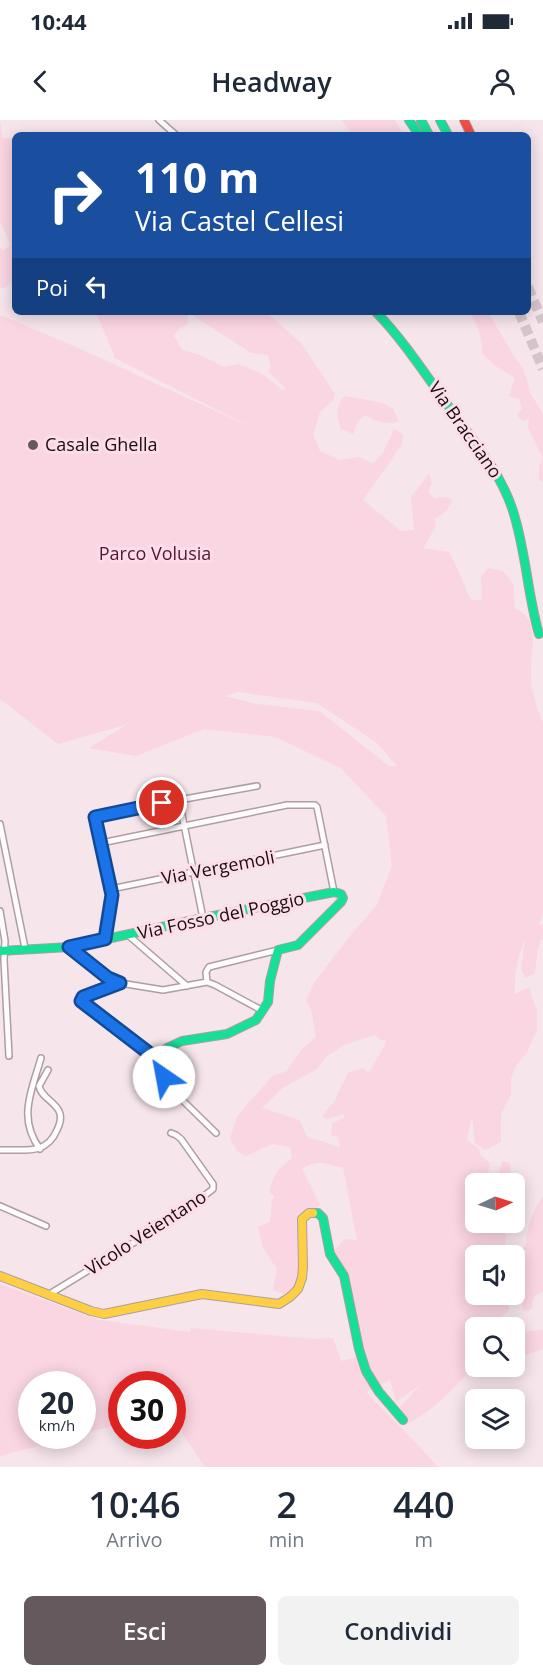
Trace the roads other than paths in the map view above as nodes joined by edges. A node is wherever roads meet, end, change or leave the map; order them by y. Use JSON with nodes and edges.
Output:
{"nodes":[{"id":1,"x":159,"y":120,"type":"edge"},
{"id":2,"x":173,"y":132,"type":"edge"},
{"id":3,"x":379,"y":315,"type":"edge"},
{"id":4,"x":539,"y":634,"type":"dead end"},
{"id":5,"x":258,"y":786,"type":"dead end"},
{"id":6,"x":179,"y":800,"type":"junction"},
{"id":7,"x":0,"y":824,"type":"edge"},
{"id":8,"x":185,"y":826,"type":"junction"},
{"id":9,"x":102,"y":843,"type":"junction"},
{"id":10,"x":325,"y":845,"type":"junction"},
{"id":11,"x":194,"y":872,"type":"junction"},
{"id":12,"x":111,"y":890,"type":"junction"},
{"id":13,"x":334,"y":892,"type":"junction"},
{"id":14,"x":0,"y":911,"type":"edge"},
{"id":15,"x":203,"y":918,"type":"junction"},
{"id":16,"x":128,"y":935,"type":"junction"},
{"id":17,"x":105,"y":939,"type":"junction"},
{"id":18,"x":69,"y":947,"type":"junction"},
{"id":19,"x":25,"y":948,"type":"junction"},
{"id":20,"x":278,"y":950,"type":"junction"},
{"id":21,"x":2,"y":951,"type":"edge"},
{"id":22,"x":207,"y":982,"type":"junction"},
{"id":23,"x":120,"y":983,"type":"junction"},
{"id":24,"x":187,"y":986,"type":"junction"},
{"id":25,"x":263,"y":1011,"type":"junction"},
{"id":26,"x":9,"y":1056,"type":"dead end"},
{"id":27,"x":154,"y":1057,"type":"junction"},
{"id":28,"x":41,"y":1058,"type":"dead end"},
{"id":29,"x":48,"y":1070,"type":"dead end"},
{"id":30,"x":171,"y":1133,"type":"dead end"},
{"id":31,"x":216,"y":1133,"type":"dead end"},
{"id":32,"x":40,"y":1149,"type":"junction"},
{"id":33,"x":0,"y":1150,"type":"edge"},
{"id":34,"x":0,"y":1206,"type":"edge"},
{"id":35,"x":46,"y":1226,"type":"dead end"},
{"id":36,"x":0,"y":1276,"type":"edge"},
{"id":37,"x":48,"y":1296,"type":"junction"},
{"id":38,"x":403,"y":1420,"type":"dead end"}],
"edges":[{"from":1,"to":2,"type":"street"},
{"from":3,"to":4,"type":"main road","name":"Via Bracciano"},
{"from":5,"to":6,"type":"street"},
{"from":6,"to":8,"type":"street"},
{"from":6,"to":9,"type":"street"},
{"from":7,"to":19,"type":"street"},
{"from":8,"to":9,"type":"street"},
{"from":8,"to":10,"type":"street"},
{"from":8,"to":11,"type":"street"},
{"from":9,"to":12,"type":"street"},
{"from":10,"to":11,"type":"street","name":"Via Vergemoli"},
{"from":10,"to":13,"type":"street"},
{"from":11,"to":12,"type":"street","name":"Via Vergemoli"},
{"from":11,"to":15,"type":"street"},
{"from":12,"to":17,"type":"street"},
{"from":13,"to":15,"type":"main road","name":"Via Fosso del Poggio"},
{"from":13,"to":20,"type":"main road"},
{"from":14,"to":21,"type":"street"},
{"from":15,"to":16,"type":"main road","name":"Via Fosso del Poggio"},
{"from":16,"to":17,"type":"main road","name":"Via Fosso del Poggio"},
{"from":16,"to":24,"type":"street"},
{"from":17,"to":18,"type":"main road","name":"Via Fosso del Poggio"},
{"from":18,"to":19,"type":"main road","name":"Via Fosso del Poggio"},
{"from":18,"to":23,"type":"street"},
{"from":19,"to":21,"type":"main road","name":"Via Fosso del Poggio"},
{"from":20,"to":22,"type":"street"},
{"from":20,"to":25,"type":"main road"},
{"from":21,"to":26,"type":"street"},
{"from":22,"to":24,"type":"street"},
{"from":22,"to":25,"type":"street"},
{"from":23,"to":24,"type":"street"},
{"from":23,"to":27,"type":"street"},
{"from":25,"to":27,"type":"main road"},
{"from":27,"to":31,"type":"street"},
{"from":28,"to":32,"type":"street"},
{"from":29,"to":32,"type":"street"},
{"from":30,"to":37,"type":"street","name":"Vicolo Veientano"},
{"from":32,"to":33,"type":"street"},
{"from":34,"to":35,"type":"street"},
{"from":36,"to":37,"type":"main road"},
{"from":37,"to":38,"type":"main road"}]}
